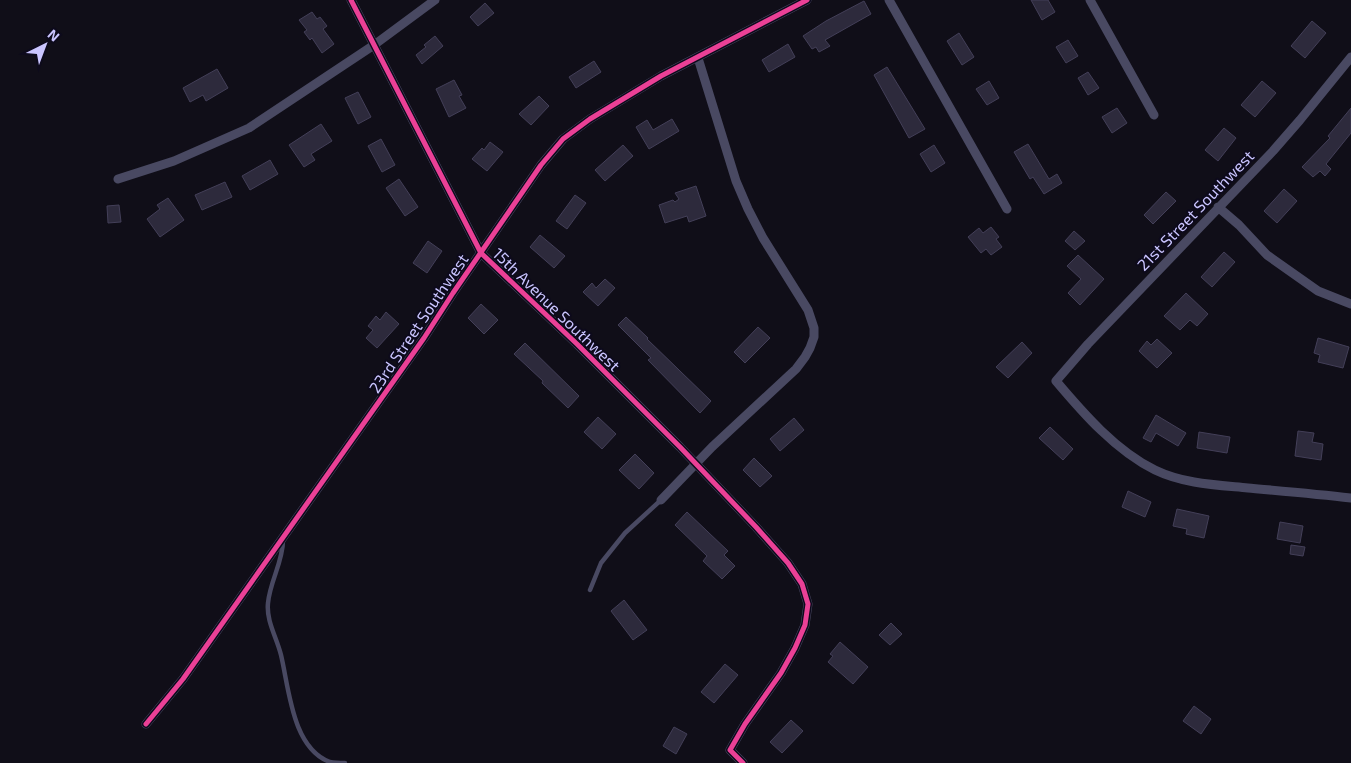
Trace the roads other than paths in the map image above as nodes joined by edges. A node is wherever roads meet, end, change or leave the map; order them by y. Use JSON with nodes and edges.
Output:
{"nodes":[{"id":1,"x":351,"y":0,"type":"edge"},
{"id":2,"x":436,"y":0,"type":"edge"},
{"id":3,"x":807,"y":0,"type":"edge"},
{"id":4,"x":889,"y":0,"type":"edge"},
{"id":5,"x":1090,"y":0,"type":"edge"},
{"id":6,"x":374,"y":45,"type":"junction"},
{"id":7,"x":1351,"y":56,"type":"edge"},
{"id":8,"x":698,"y":58,"type":"junction"},
{"id":9,"x":1154,"y":115,"type":"dead end"},
{"id":10,"x":118,"y":179,"type":"dead end"},
{"id":11,"x":1218,"y":207,"type":"junction"},
{"id":12,"x":1007,"y":209,"type":"dead end"},
{"id":13,"x":481,"y":253,"type":"junction"},
{"id":14,"x":1351,"y":304,"type":"edge"},
{"id":15,"x":696,"y":464,"type":"junction"},
{"id":16,"x":1351,"y":498,"type":"edge"},
{"id":17,"x":661,"y":500,"type":"joint"},
{"id":18,"x":283,"y":538,"type":"junction"},
{"id":19,"x":590,"y":590,"type":"dead end"},
{"id":20,"x":146,"y":724,"type":"dead end"},
{"id":21,"x":346,"y":763,"type":"edge"},
{"id":22,"x":743,"y":763,"type":"edge"}],
"edges":[{"from":1,"to":6,"type":"street","name":"15th Avenue Southwest"},
{"from":2,"to":6,"type":"street"},
{"from":3,"to":8,"type":"street","name":"23rd Street Southwest"},
{"from":4,"to":12,"type":"street"},
{"from":5,"to":9,"type":"street"},
{"from":6,"to":10,"type":"street"},
{"from":6,"to":13,"type":"street","name":"15th Avenue Southwest"},
{"from":7,"to":11,"type":"street","name":"21st Street Southwest"},
{"from":8,"to":13,"type":"street","name":"23rd Street Southwest"},
{"from":8,"to":15,"type":"street"},
{"from":11,"to":14,"type":"street"},
{"from":11,"to":16,"type":"street","name":"21st Street Southwest"},
{"from":13,"to":15,"type":"street","name":"15th Avenue Southwest"},
{"from":13,"to":18,"type":"street","name":"23rd Street Southwest"},
{"from":15,"to":17,"type":"street"},
{"from":15,"to":22,"type":"street","name":"15th Avenue Southwest"},
{"from":17,"to":19,"type":"lane"},
{"from":18,"to":20,"type":"street","name":"23rd Street Southwest"},
{"from":18,"to":21,"type":"lane"}]}
